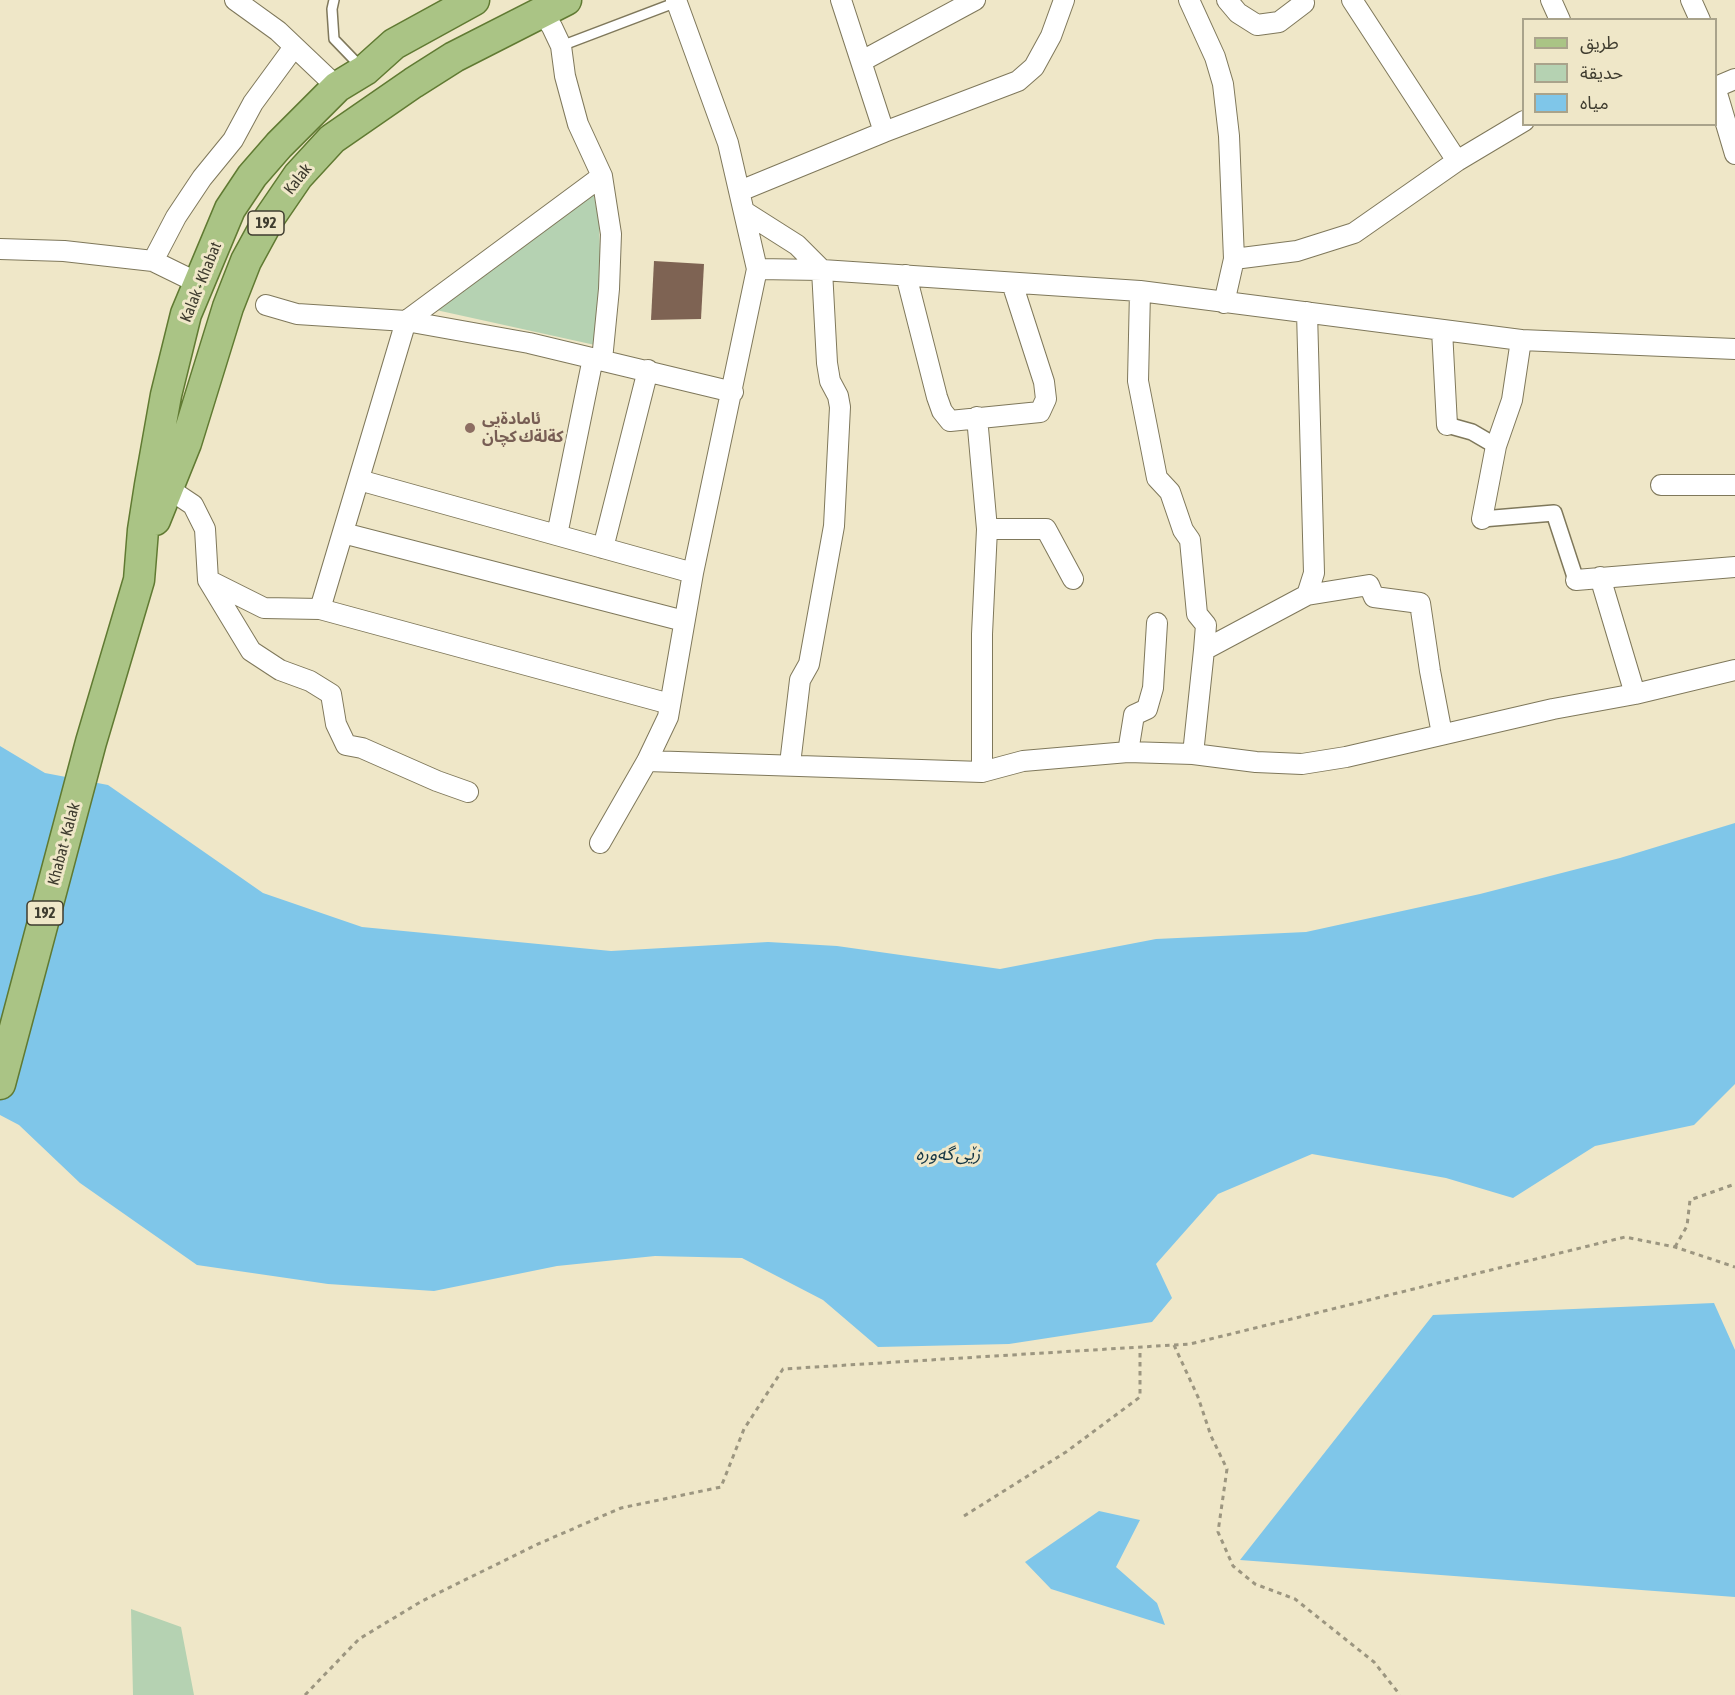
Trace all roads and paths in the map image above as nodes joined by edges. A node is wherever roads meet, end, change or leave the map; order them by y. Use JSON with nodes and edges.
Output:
{"nodes":[{"id":1,"x":235,"y":0,"type":"edge"},
{"id":2,"x":334,"y":0,"type":"edge"},
{"id":3,"x":474,"y":0,"type":"edge"},
{"id":4,"x":841,"y":0,"type":"edge"},
{"id":5,"x":975,"y":0,"type":"edge"},
{"id":6,"x":1064,"y":0,"type":"edge"},
{"id":7,"x":1189,"y":0,"type":"edge"},
{"id":8,"x":1227,"y":0,"type":"edge"},
{"id":9,"x":1352,"y":0,"type":"edge"},
{"id":10,"x":1551,"y":0,"type":"edge"},
{"id":11,"x":1691,"y":0,"type":"edge"},
{"id":12,"x":676,"y":1,"type":"edge"},
{"id":13,"x":1308,"y":1,"type":"edge"},
{"id":14,"x":551,"y":4,"type":"edge"},
{"id":15,"x":1559,"y":18,"type":"edge"},
{"id":16,"x":1699,"y":18,"type":"edge"},
{"id":17,"x":561,"y":46,"type":"junction"},
{"id":18,"x":294,"y":47,"type":"junction"},
{"id":19,"x":862,"y":62,"type":"junction"},
{"id":20,"x":364,"y":70,"type":"junction"},
{"id":21,"x":1735,"y":79,"type":"edge"},
{"id":22,"x":337,"y":87,"type":"junction"},
{"id":23,"x":1717,"y":88,"type":"edge"},
{"id":24,"x":1717,"y":91,"type":"edge"},
{"id":25,"x":1522,"y":122,"type":"edge"},
{"id":26,"x":884,"y":132,"type":"junction"},
{"id":27,"x":1735,"y":154,"type":"edge"},
{"id":28,"x":1457,"y":161,"type":"junction"},
{"id":29,"x":602,"y":176,"type":"junction"},
{"id":30,"x":740,"y":191,"type":"junction"},
{"id":31,"x":745,"y":212,"type":"junction"},
{"id":32,"x":0,"y":249,"type":"edge"},
{"id":33,"x":1234,"y":259,"type":"junction"},
{"id":34,"x":153,"y":261,"type":"junction"},
{"id":35,"x":757,"y":269,"type":"junction"},
{"id":36,"x":822,"y":270,"type":"junction"},
{"id":37,"x":906,"y":275,"type":"junction"},
{"id":38,"x":1012,"y":283,"type":"junction"},
{"id":39,"x":200,"y":284,"type":"junction"},
{"id":40,"x":1140,"y":291,"type":"junction"},
{"id":41,"x":1224,"y":303,"type":"junction"},
{"id":42,"x":266,"y":305,"type":"dead end"},
{"id":43,"x":1307,"y":312,"type":"junction"},
{"id":44,"x":406,"y":321,"type":"junction"},
{"id":45,"x":1442,"y":330,"type":"junction"},
{"id":46,"x":1521,"y":340,"type":"junction"},
{"id":47,"x":1735,"y":349,"type":"edge"},
{"id":48,"x":597,"y":359,"type":"junction"},
{"id":49,"x":648,"y":370,"type":"junction"},
{"id":50,"x":733,"y":392,"type":"junction"},
{"id":51,"x":977,"y":417,"type":"junction"},
{"id":52,"x":1447,"y":425,"type":"joint"},
{"id":53,"x":1496,"y":446,"type":"junction"},
{"id":54,"x":359,"y":480,"type":"junction"},
{"id":55,"x":1661,"y":485,"type":"dead end"},
{"id":56,"x":1735,"y":485,"type":"edge"},
{"id":57,"x":169,"y":489,"type":"junction"},
{"id":58,"x":1482,"y":519,"type":"joint"},
{"id":59,"x":987,"y":529,"type":"junction"},
{"id":60,"x":343,"y":533,"type":"junction"},
{"id":61,"x":557,"y":535,"type":"junction"},
{"id":62,"x":603,"y":548,"type":"junction"},
{"id":63,"x":1735,"y":567,"type":"edge"},
{"id":64,"x":693,"y":573,"type":"junction"},
{"id":65,"x":1600,"y":577,"type":"junction"},
{"id":66,"x":1073,"y":579,"type":"dead end"},
{"id":67,"x":139,"y":580,"type":"junction"},
{"id":68,"x":208,"y":580,"type":"junction"},
{"id":69,"x":1576,"y":580,"type":"joint"},
{"id":70,"x":1307,"y":595,"type":"junction"},
{"id":71,"x":320,"y":609,"type":"junction"},
{"id":72,"x":684,"y":621,"type":"junction"},
{"id":73,"x":1157,"y":623,"type":"dead end"},
{"id":74,"x":1204,"y":650,"type":"junction"},
{"id":75,"x":1735,"y":670,"type":"edge"},
{"id":76,"x":1635,"y":694,"type":"junction"},
{"id":77,"x":670,"y":704,"type":"junction"},
{"id":78,"x":1442,"y":734,"type":"junction"},
{"id":79,"x":91,"y":742,"type":"joint"},
{"id":80,"x":1128,"y":752,"type":"junction"},
{"id":81,"x":1193,"y":754,"type":"junction"},
{"id":82,"x":647,"y":761,"type":"junction"},
{"id":83,"x":790,"y":764,"type":"junction"},
{"id":84,"x":982,"y":772,"type":"junction"},
{"id":85,"x":468,"y":792,"type":"dead end"},
{"id":86,"x":600,"y":843,"type":"dead end"},
{"id":87,"x":0,"y":1084,"type":"edge"},
{"id":88,"x":1735,"y":1184,"type":"edge"},
{"id":89,"x":1675,"y":1248,"type":"junction"},
{"id":90,"x":1735,"y":1267,"type":"edge"},
{"id":91,"x":1174,"y":1345,"type":"junction"},
{"id":92,"x":1140,"y":1347,"type":"junction"},
{"id":93,"x":964,"y":1516,"type":"dead end"},
{"id":94,"x":305,"y":1695,"type":"edge"},
{"id":95,"x":1401,"y":1695,"type":"edge"}],
"edges":[{"from":1,"to":18,"type":"street"},
{"from":2,"to":20,"type":"lane"},
{"from":3,"to":20,"type":"main road","name":"Kalak - Khabat","number":"192"},
{"from":4,"to":19,"type":"street"},
{"from":5,"to":19,"type":"street"},
{"from":6,"to":26,"type":"street"},
{"from":7,"to":33,"type":"street"},
{"from":8,"to":13,"type":"street"},
{"from":9,"to":28,"type":"street"},
{"from":10,"to":15,"type":"street"},
{"from":11,"to":16,"type":"street"},
{"from":12,"to":17,"type":"lane"},
{"from":12,"to":30,"type":"street"},
{"from":14,"to":17,"type":"street"},
{"from":14,"to":57,"type":"main road","name":"Kalak","number":"192"},
{"from":17,"to":29,"type":"street"},
{"from":18,"to":22,"type":"street"},
{"from":18,"to":34,"type":"street"},
{"from":19,"to":26,"type":"street"},
{"from":20,"to":22,"type":"main road","name":"Kalak - Khabat","number":"192"},
{"from":21,"to":23,"type":"street"},
{"from":22,"to":39,"type":"main road","name":"Kalak - Khabat","number":"192"},
{"from":24,"to":27,"type":"street"},
{"from":25,"to":28,"type":"street"},
{"from":26,"to":30,"type":"street"},
{"from":28,"to":33,"type":"street"},
{"from":29,"to":44,"type":"street"},
{"from":29,"to":48,"type":"street"},
{"from":30,"to":31,"type":"street"},
{"from":31,"to":35,"type":"street"},
{"from":31,"to":36,"type":"street"},
{"from":32,"to":34,"type":"street"},
{"from":33,"to":41,"type":"street"},
{"from":34,"to":39,"type":"street"},
{"from":35,"to":36,"type":"street"},
{"from":35,"to":50,"type":"street"},
{"from":36,"to":37,"type":"street"},
{"from":36,"to":83,"type":"street"},
{"from":37,"to":38,"type":"street"},
{"from":37,"to":51,"type":"street"},
{"from":38,"to":40,"type":"street"},
{"from":38,"to":51,"type":"street"},
{"from":39,"to":67,"type":"main road","name":"Kalak - Khabat","number":"192"},
{"from":40,"to":41,"type":"street"},
{"from":40,"to":74,"type":"street"},
{"from":41,"to":43,"type":"street"},
{"from":42,"to":44,"type":"street"},
{"from":43,"to":45,"type":"street"},
{"from":43,"to":70,"type":"street"},
{"from":44,"to":48,"type":"street"},
{"from":44,"to":54,"type":"street"},
{"from":45,"to":46,"type":"street"},
{"from":45,"to":52,"type":"street"},
{"from":46,"to":47,"type":"street"},
{"from":46,"to":53,"type":"street"},
{"from":48,"to":49,"type":"street"},
{"from":48,"to":61,"type":"street"},
{"from":49,"to":50,"type":"street"},
{"from":49,"to":62,"type":"street"},
{"from":50,"to":64,"type":"street"},
{"from":51,"to":59,"type":"street"},
{"from":52,"to":53,"type":"street"},
{"from":53,"to":58,"type":"street"},
{"from":54,"to":60,"type":"street"},
{"from":54,"to":61,"type":"street"},
{"from":55,"to":56,"type":"street"},
{"from":57,"to":67,"type":"main road","name":"Kalak","number":"192"},
{"from":57,"to":68,"type":"street"},
{"from":58,"to":69,"type":"street"},
{"from":59,"to":66,"type":"street"},
{"from":59,"to":84,"type":"street"},
{"from":60,"to":71,"type":"street"},
{"from":60,"to":72,"type":"street"},
{"from":61,"to":62,"type":"street"},
{"from":62,"to":64,"type":"street"},
{"from":63,"to":65,"type":"street"},
{"from":64,"to":72,"type":"street"},
{"from":65,"to":69,"type":"street"},
{"from":65,"to":76,"type":"street"},
{"from":67,"to":79,"type":"main road","name":"Kalak - Khabat","number":"192"},
{"from":68,"to":71,"type":"street"},
{"from":68,"to":85,"type":"street"},
{"from":70,"to":74,"type":"street"},
{"from":70,"to":78,"type":"street"},
{"from":71,"to":77,"type":"street"},
{"from":72,"to":77,"type":"street"},
{"from":73,"to":80,"type":"street"},
{"from":74,"to":81,"type":"street"},
{"from":75,"to":76,"type":"street"},
{"from":76,"to":78,"type":"street"},
{"from":77,"to":82,"type":"street"},
{"from":78,"to":81,"type":"street"},
{"from":79,"to":87,"type":"main road","name":"Khabat - Kalak","number":"192"},
{"from":80,"to":81,"type":"street"},
{"from":80,"to":84,"type":"street"},
{"from":82,"to":83,"type":"street"},
{"from":82,"to":86,"type":"street"},
{"from":83,"to":84,"type":"street"},
{"from":88,"to":89,"type":"path"},
{"from":89,"to":90,"type":"path"},
{"from":89,"to":91,"type":"path"},
{"from":91,"to":92,"type":"path"},
{"from":91,"to":95,"type":"path"},
{"from":92,"to":93,"type":"path"},
{"from":92,"to":94,"type":"path"}]}
